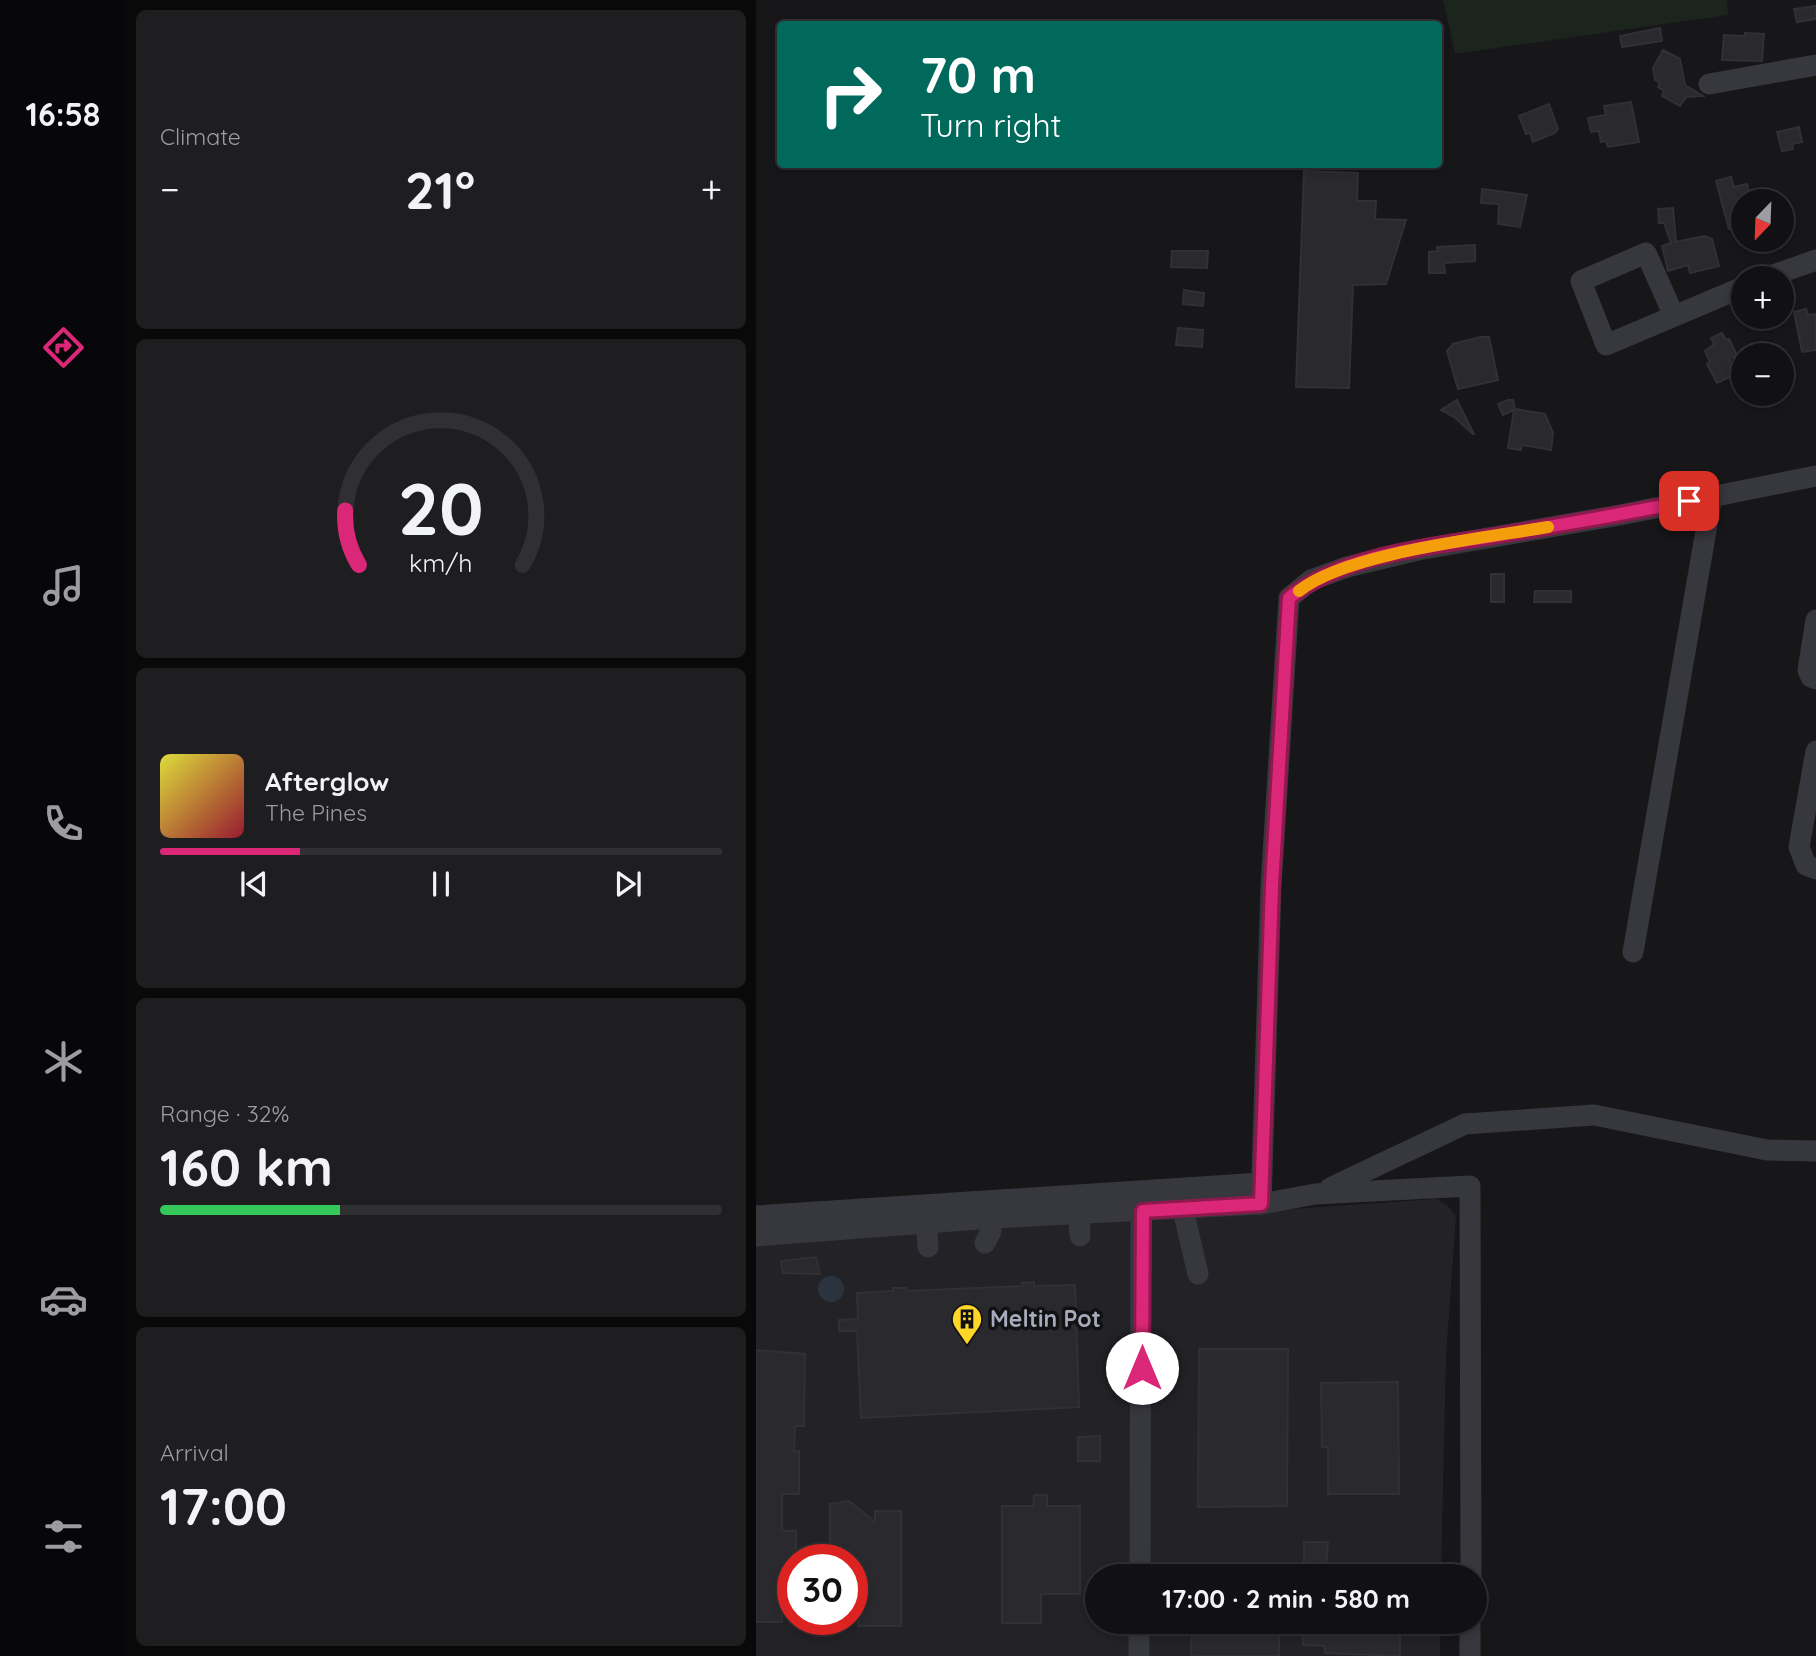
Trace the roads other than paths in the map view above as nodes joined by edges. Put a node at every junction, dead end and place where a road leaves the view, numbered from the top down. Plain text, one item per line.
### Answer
1 (1816, 65) edge
2 (1709, 84) dead end
3 (1816, 260) edge
4 (1794, 268) edge
5 (1731, 293) edge
6 (1674, 316) junction
7 (1816, 476) edge
8 (1712, 496) junction
9 (1816, 620) edge
10 (1816, 679) edge
11 (1816, 751) edge
12 (1816, 869) edge
13 (1633, 952) dead end
14 (1816, 1151) edge
15 (1388, 1162) junction
16 (1395, 1190) junction
17 (1261, 1193) junction
18 (1315, 1194) junction
19 (1180, 1198) junction
20 (1142, 1201) junction
21 (1078, 1204) junction
22 (926, 1214) junction
23 (756, 1216) edge
24 (756, 1236) edge
25 (1080, 1236) dead end
26 (928, 1247) dead end
27 (1198, 1274) dead end
28 (1140, 1564) edge
29 (1471, 1564) edge
30 (1139, 1634) edge
31 (1471, 1634) edge
32 (1139, 1656) edge
33 (1470, 1656) edge

1 - 2 street
3 - 4 street
5 - 6 street
6 - 6 street
7 - 8 street
8 - 13 street
8 - 17 street
9 - 10 street
11 - 12 street
14 - 15 street
15 - 16 street
15 - 18 street
16 - 18 street
16 - 29 street
17 - 18 street
17 - 19 street
19 - 20 street
19 - 27 street
20 - 21 street
20 - 28 street
21 - 22 street
21 - 25 street
22 - 23 street
22 - 24 street
22 - 26 street
30 - 32 street
31 - 33 street

